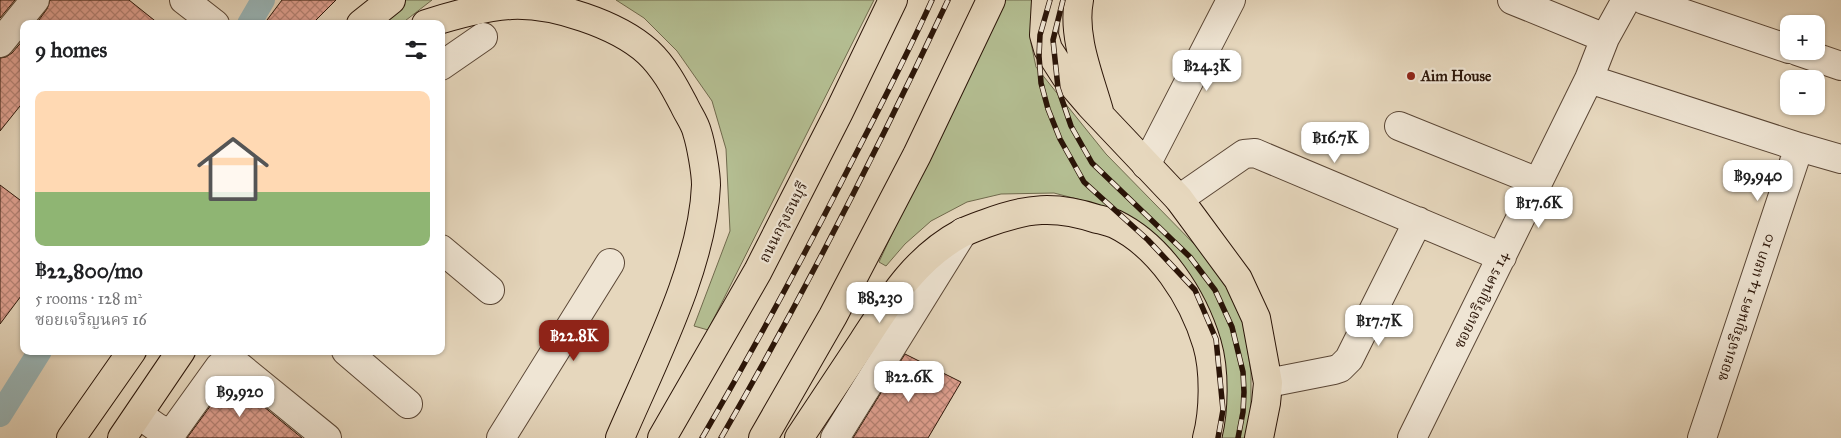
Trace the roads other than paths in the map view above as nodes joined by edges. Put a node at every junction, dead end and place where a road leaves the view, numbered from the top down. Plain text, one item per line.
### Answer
1 (36, 0) edge
2 (184, 0) edge
3 (391, 0) edge
4 (893, 0) edge
5 (991, 0) edge
6 (1046, 0) edge
7 (1079, 0) edge
8 (1231, 0) edge
9 (1512, 0) edge
10 (1626, 0) edge
11 (1644, 0) edge
12 (210, 20) edge
13 (366, 20) edge
14 (438, 20) edge
15 (483, 37) dead end
16 (1605, 38) junction
17 (0, 43) edge
18 (1780, 46) edge
19 (1823, 60) edge
20 (445, 63) edge
21 (1841, 66) edge
22 (1589, 79) junction
23 (1101, 117) junction
24 (1399, 126) dead end
25 (1798, 147) junction
26 (1841, 159) edge
27 (1146, 165) junction
28 (1538, 182) junction
29 (1179, 199) junction
30 (1418, 221) junction
31 (963, 232) junction
32 (445, 252) edge
33 (1502, 257) junction
34 (610, 263) dead end
35 (490, 290) dead end
36 (129, 355) edge
37 (178, 355) edge
38 (351, 355) edge
39 (1268, 383) junction
40 (408, 404) dead end
41 (138, 414) junction
42 (70, 438) edge
43 (122, 438) edge
44 (327, 438) edge
45 (501, 438) edge
46 (620, 438) edge
47 (662, 438) edge
48 (763, 438) edge
49 (799, 438) edge
50 (835, 438) edge
51 (1207, 438) edge
52 (1259, 438) edge
53 (1412, 438) edge
54 (1702, 438) edge

1 - 17 street
2 - 12 street
3 - 13 main road
4 - 47 main road, ถนนกรุงธนบุรี
5 - 48 main road
6 - 23 main road
7 - 23 main road
8 - 27 street
9 - 16 street
10 - 16 street, ซอยเจริญนคร 14
11 - 18 street
14 - 46 main road
15 - 20 street
16 - 22 street, ซอยเจริญนคร 14
19 - 21 street
22 - 25 street
22 - 28 street, ซอยเจริญนคร 14
23 - 27 main road
24 - 28 street
25 - 26 street
25 - 54 street, ซอยเจริญนคร 14 แยก 10
27 - 29 main road
28 - 33 street, ซอยเจริญนคร 14
29 - 30 street
29 - 39 main road
30 - 33 street
30 - 39 street
31 - 49 main road
31 - 50 street
31 - 51 main road
32 - 35 street
33 - 53 street, ซอยเจริญนคร 14
34 - 45 street
36 - 42 main road
37 - 41 main road
38 - 40 street
39 - 52 main road
41 - 43 main road
41 - 44 street

